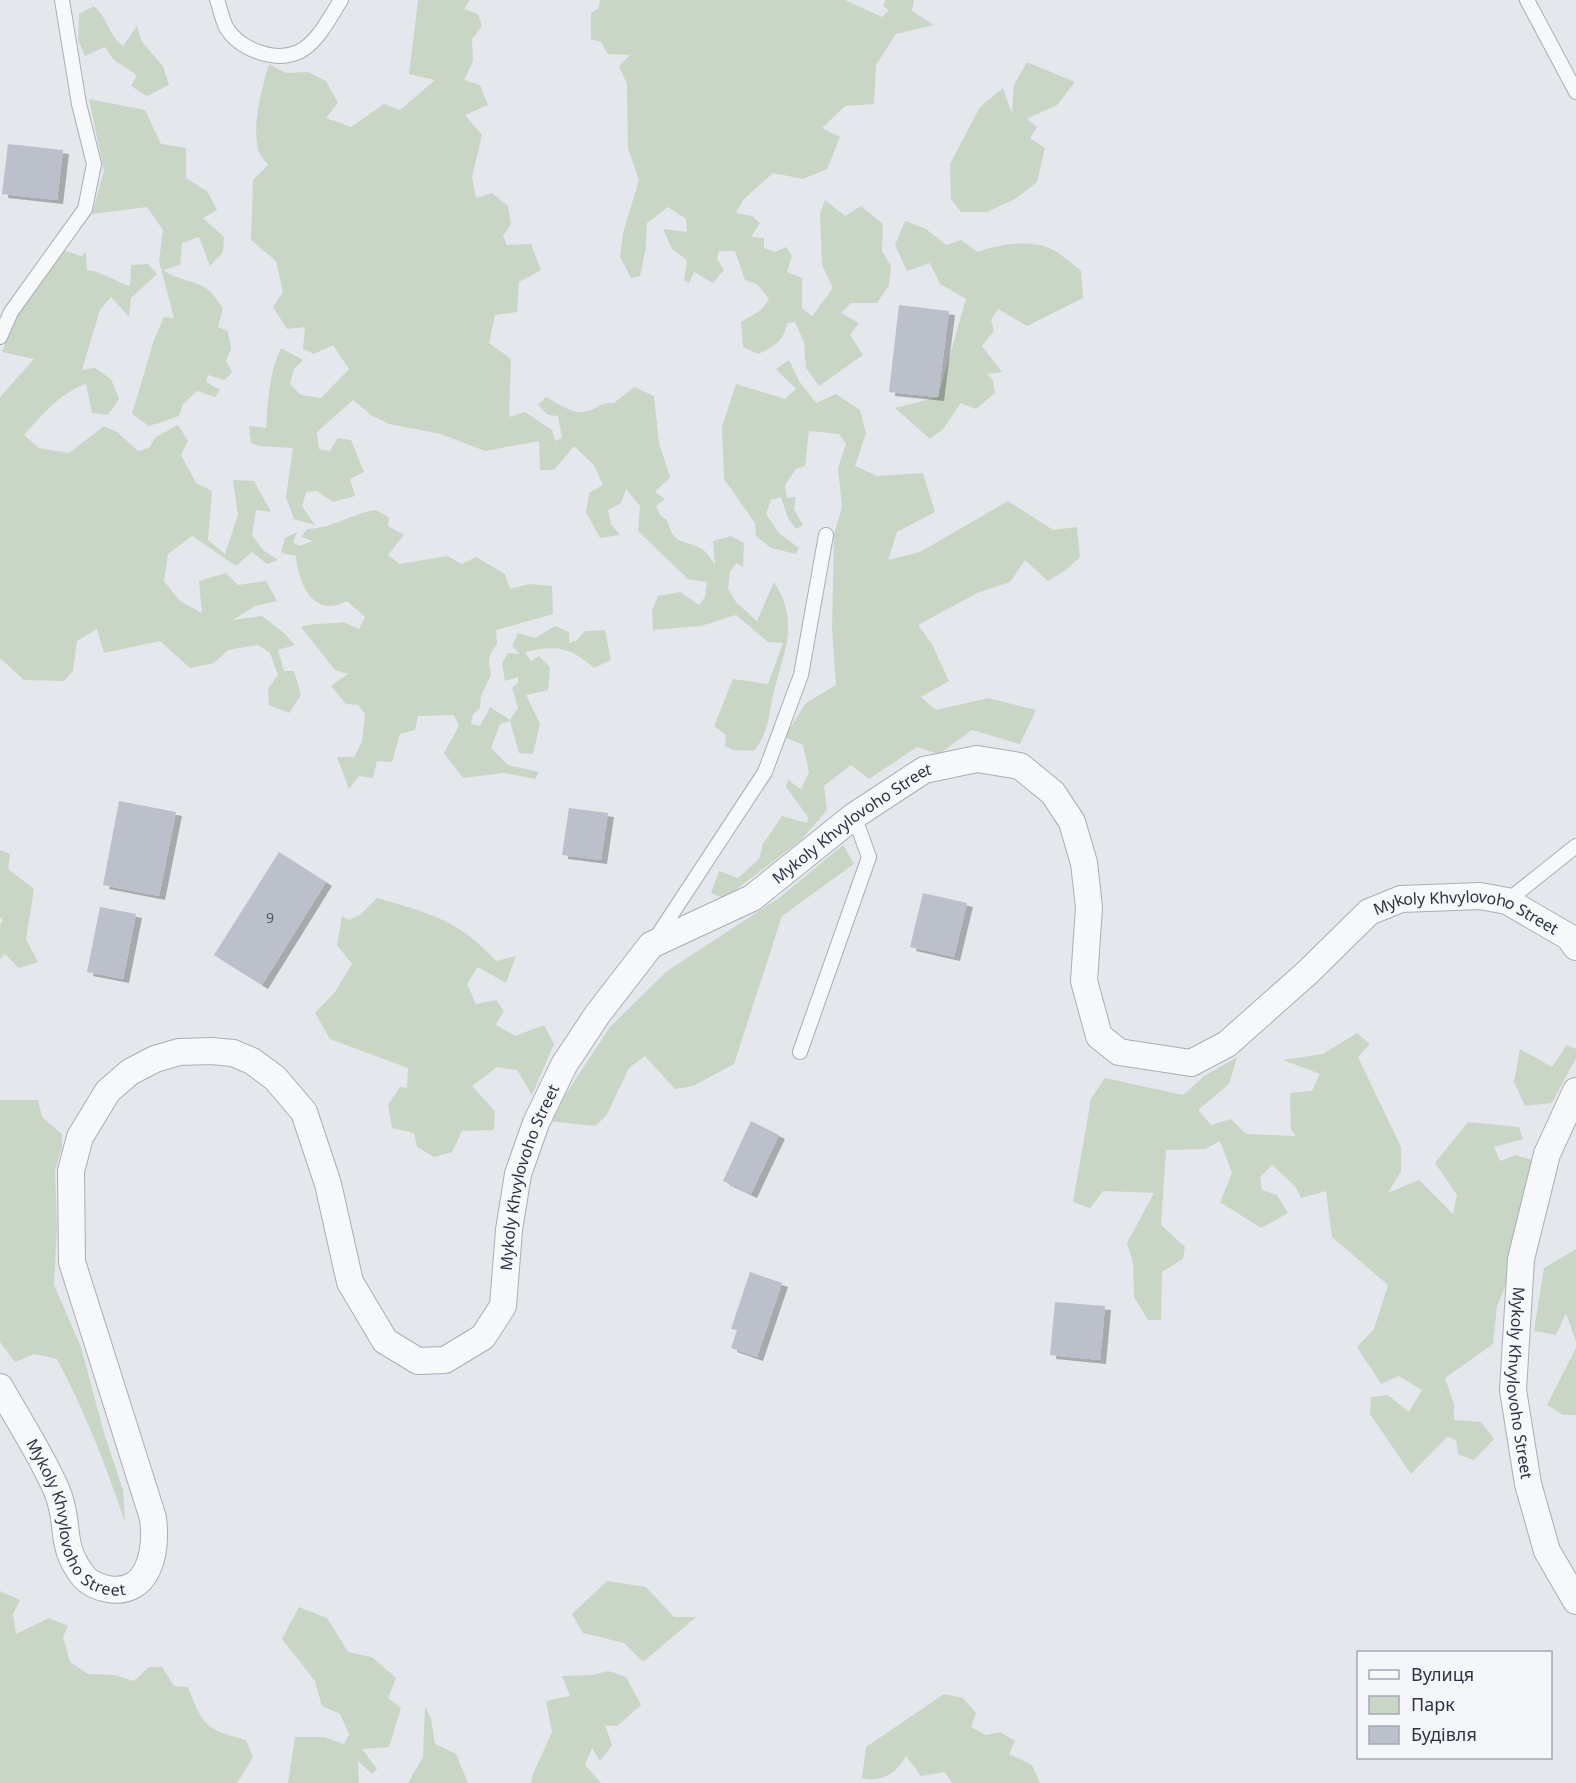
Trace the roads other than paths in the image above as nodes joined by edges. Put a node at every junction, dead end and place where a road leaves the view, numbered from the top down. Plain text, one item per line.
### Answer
1 (62, 0) edge
2 (217, 0) edge
3 (341, 0) edge
4 (1527, 0) edge
5 (1576, 92) edge
6 (0, 337) edge
7 (826, 535) dead end
8 (854, 816) junction
9 (1576, 846) edge
10 (1507, 901) junction
11 (651, 945) junction
12 (1576, 947) edge
13 (800, 1052) dead end
14 (1576, 1091) edge
15 (0, 1387) edge
16 (1576, 1601) edge

1 - 6 lane
2 - 3 lane
4 - 5 lane
7 - 11 lane
8 - 10 street, Mykoly Khvylovoho Street
8 - 11 street, Mykoly Khvylovoho Street
8 - 13 lane
9 - 10 lane
10 - 12 street, Mykoly Khvylovoho Street
11 - 15 street, Mykoly Khvylovoho Street
14 - 16 street, Mykoly Khvylovoho Street

